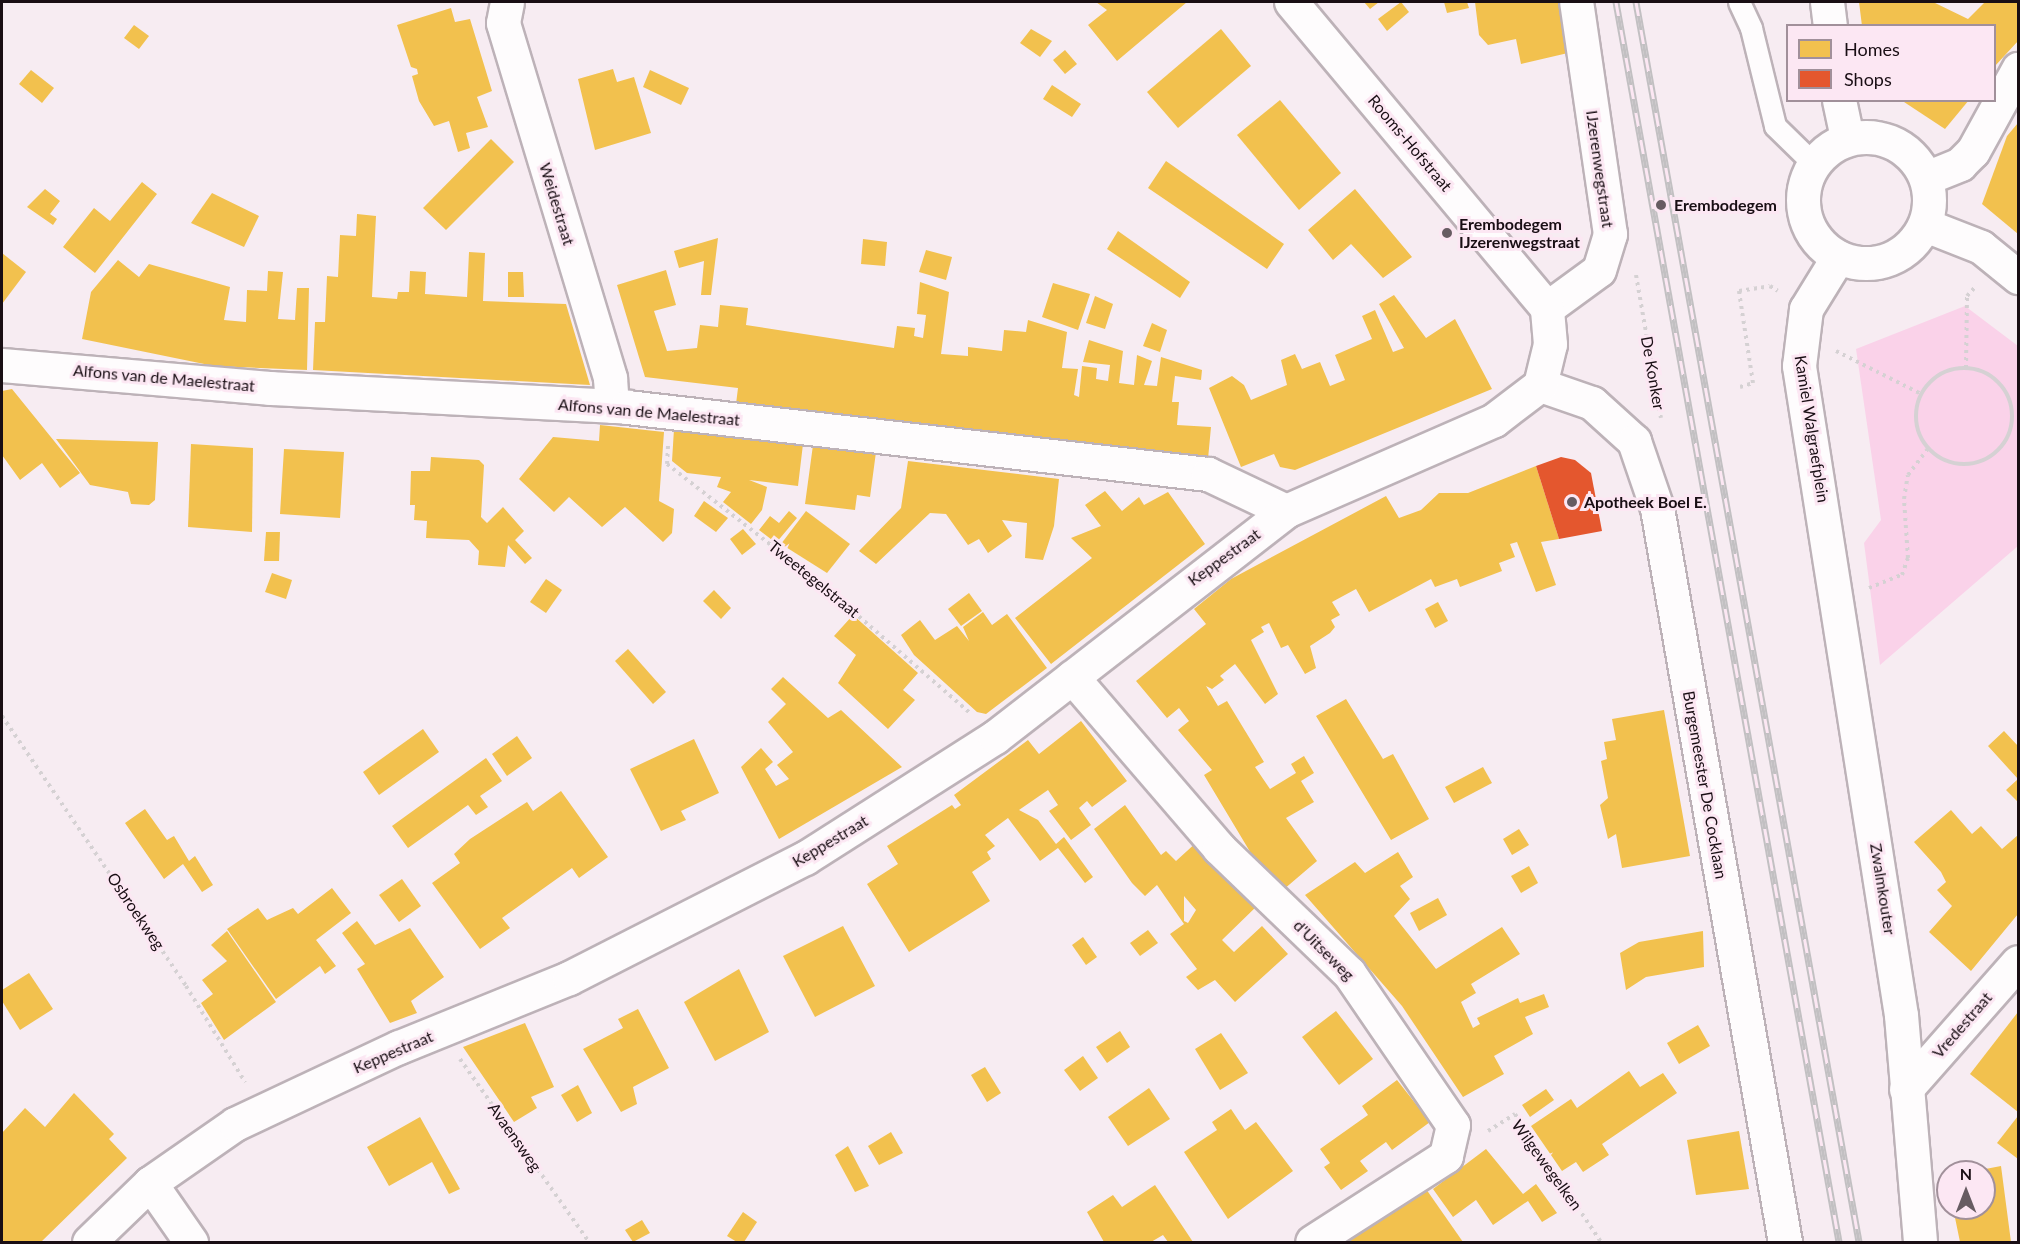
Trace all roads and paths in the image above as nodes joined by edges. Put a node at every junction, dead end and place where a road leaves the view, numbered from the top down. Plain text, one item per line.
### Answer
1 (507, 2) edge
2 (1292, 2) edge
3 (1576, 2) edge
4 (1738, 2) edge
5 (1827, 2) edge
6 (1830, 24) edge
7 (2019, 69) edge
8 (1839, 102) edge
9 (1847, 140) junction
10 (1814, 164) junction
11 (1926, 177) junction
12 (1925, 225) junction
13 (1838, 257) junction
14 (2008, 268) edge
15 (1636, 274) dead end
16 (1547, 308) junction
17 (1803, 321) junction
18 (2, 364) edge
19 (1966, 368) junction
20 (1540, 385) junction
21 (1740, 387) dead end
22 (1921, 394) junction
23 (612, 406) junction
24 (670, 412) junction
25 (1928, 448) junction
26 (1642, 466) junction
27 (1286, 511) junction
28 (1830, 538) joint
29 (1838, 595) junction
30 (1071, 677) junction
31 (2, 716) edge
32 (995, 737) junction
33 (2019, 962) edge
34 (442, 1032) junction
35 (1906, 1089) junction
36 (262, 1111) junction
37 (1450, 1146) junction
38 (150, 1183) junction
39 (89, 1242) edge
40 (191, 1242) edge
41 (589, 1242) edge
42 (1312, 1242) edge
43 (1601, 1242) edge
44 (1785, 1242) edge
45 (1920, 1242) edge

1 - 23 street, Weidestraat
2 - 16 street, Rooms-Hofstraat
3 - 16 street, IJzerenwegstraat
4 - 10 lane
5 - 6 street
7 - 11 street
8 - 9 street
9 - 10 street
9 - 11 street
10 - 13 street
11 - 12 street
12 - 13 street
12 - 14 street
13 - 17 street, Kamiel Walgraefplein
14 - 19 path
15 - 26 path, De Konker
16 - 20 street
17 - 21 path
17 - 22 path
17 - 28 street, Kamiel Walgraefplein
18 - 23 street, Alfons van de Maelestraat
19 - 22 path
19 - 25 path
20 - 26 street, Burgemeester De Cocklaan
20 - 27 street, Keppestraat
22 - 25 path
23 - 24 street, Alfons van de Maelestraat
24 - 27 street, Alfons van de Maelestraat
24 - 32 path, Tweetegelstraat
25 - 29 path
26 - 44 street, Burgemeester De Cocklaan
27 - 30 street, Keppestraat
28 - 29 street, Zwalmkouter
29 - 35 street, Zwalmkouter
30 - 32 street, Keppestraat
30 - 37 street, d'Uitseweg
31 - 36 path, Osbroekweg
32 - 34 street, Keppestraat
33 - 35 street, Vredestraat
34 - 36 street, Keppestraat
34 - 41 path, Avaensweg
35 - 45 street, Zwalmkouter
36 - 38 street, Keppestraat
37 - 42 street
37 - 43 path, Wilgewegelken
38 - 39 street, Keppestraat
38 - 40 street

